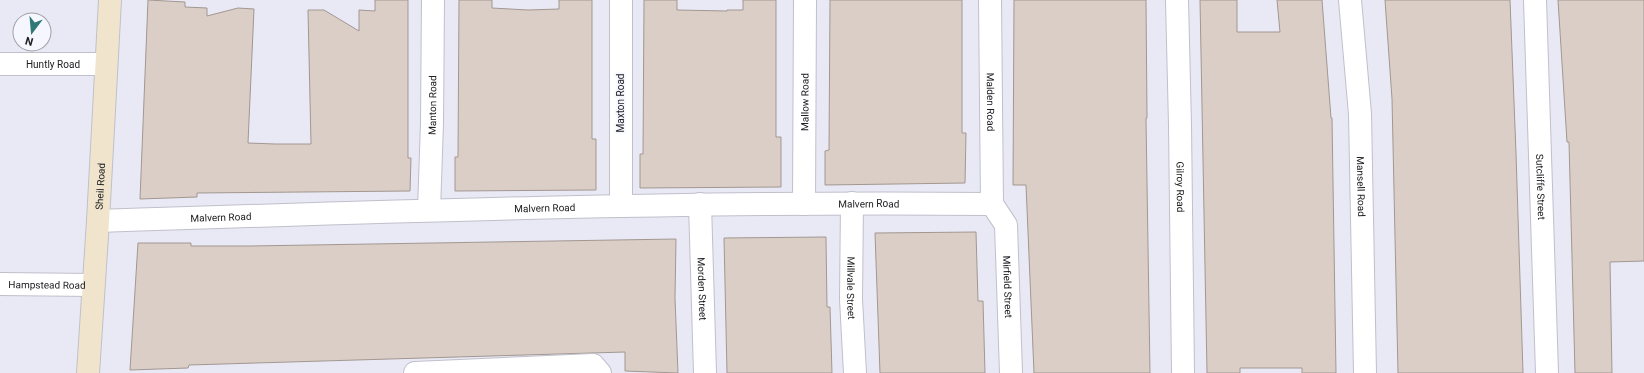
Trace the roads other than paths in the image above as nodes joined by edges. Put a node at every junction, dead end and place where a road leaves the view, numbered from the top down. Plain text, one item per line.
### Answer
1 (110, 0) edge
2 (433, 0) edge
3 (621, 0) edge
4 (806, 0) edge
5 (990, 0) edge
6 (1177, 0) edge
7 (1350, 0) edge
8 (1535, 0) edge
9 (0, 64) edge
10 (105, 64) junction
11 (852, 203) junction
12 (700, 204) junction
13 (804, 204) junction
14 (992, 204) junction
15 (621, 206) junction
16 (429, 210) junction
17 (98, 221) junction
18 (0, 284) edge
19 (93, 285) junction
20 (596, 369) edge
21 (88, 373) edge
22 (415, 373) edge
23 (705, 373) edge
24 (855, 373) edge
25 (1011, 373) edge
26 (1183, 373) edge
27 (1365, 373) edge
28 (1547, 373) edge

1 - 10 main road, Sheil Road
2 - 16 street, Manton Road
3 - 15 street, Maxton Road
4 - 13 street, Mallow Road
5 - 14 street, Malden Road
6 - 26 street, Gilroy Road
7 - 27 street, Mansell Road
8 - 28 street, Sutcliffe Street
9 - 10 street, Huntly Road
10 - 17 main road, Sheil Road
11 - 13 street, Malvern Road
11 - 14 street, Malvern Road
11 - 24 street, Millvale Street
12 - 13 street, Malvern Road
12 - 15 street, Malvern Road
12 - 23 street, Morden Street
14 - 25 street, Mirfield Street
15 - 16 street, Malvern Road
16 - 17 street, Malvern Road
17 - 19 main road, Sheil Road
18 - 19 street, Hampstead Road
19 - 21 main road, Sheil Road
20 - 22 street

